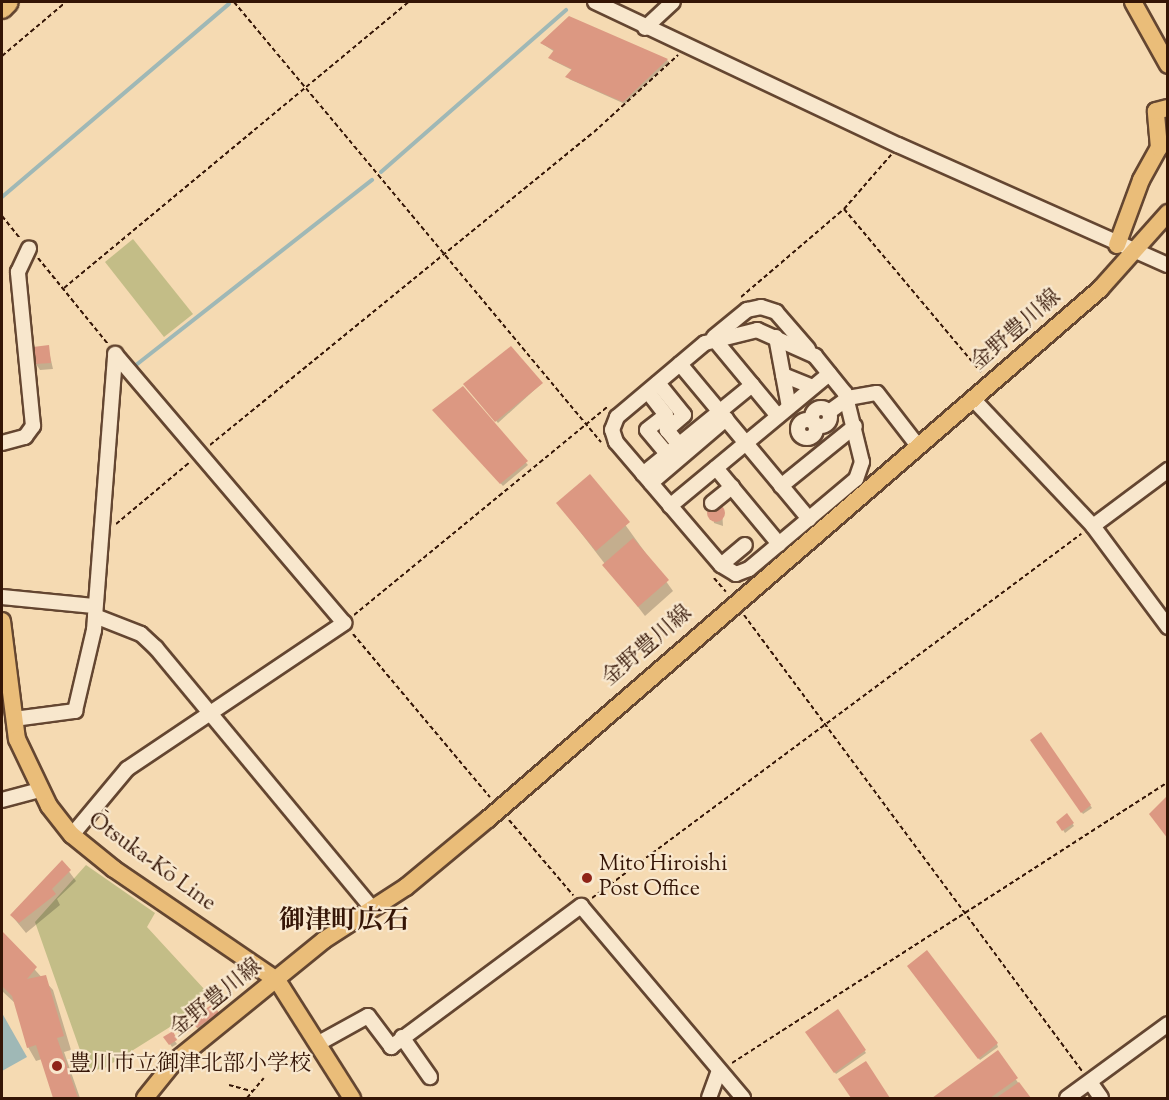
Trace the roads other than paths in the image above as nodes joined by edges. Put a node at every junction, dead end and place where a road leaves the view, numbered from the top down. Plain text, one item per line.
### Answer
1 (8, 2) edge
2 (585, 2) edge
3 (673, 2) edge
4 (1133, 2) edge
5 (601, 5) edge
6 (2, 8) edge
7 (645, 28) junction
8 (1167, 65) edge
9 (1167, 108) edge
10 (1167, 213) edge
11 (1117, 245) junction
12 (29, 248) road end
13 (1134, 252) junction
14 (1167, 265) edge
15 (776, 337) junction
16 (710, 341) junction
17 (815, 356) junction
18 (680, 364) junction
19 (829, 374) junction
20 (783, 375) junction
21 (752, 385) junction
22 (653, 387) junction
23 (813, 387) junction
24 (848, 398) junction
25 (973, 399) junction
26 (784, 412) junction
27 (723, 415) junction
28 (814, 423) dead end
29 (855, 426) junction
30 (746, 443) junction
31 (2, 444) edge
32 (679, 445) junction
33 (918, 446) junction
34 (668, 454) junction
35 (716, 468) junction
36 (1167, 470) edge
37 (647, 479) junction
38 (781, 486) junction
39 (732, 487) junction
40 (711, 503) dead end
41 (670, 506) junction
42 (809, 519) junction
43 (1093, 526) junction
44 (779, 544) junction
45 (745, 545) dead end
46 (721, 565) junction
47 (2, 597) edge
48 (95, 611) junction
49 (2, 621) edge
50 (1167, 627) edge
51 (210, 713) junction
52 (14, 719) junction
53 (39, 790) junction
54 (2, 800) edge
55 (72, 835) junction
56 (373, 909) junction
57 (277, 980) junction
58 (1167, 1024) edge
59 (402, 1037) junction
60 (320, 1043) junction
61 (719, 1071) junction
62 (430, 1077) dead end
63 (1090, 1082) junction
64 (145, 1098) edge
65 (352, 1098) edge
66 (709, 1098) edge
67 (743, 1098) edge
68 (1067, 1098) edge
69 (1101, 1098) edge

1 - 6 highway
2 - 5 street
3 - 7 street
4 - 8 main road
5 - 7 street
7 - 11 street
9 - 11 main road
10 - 13 main road, 金野豊川線
11 - 13 street
12 - 31 street
13 - 14 street
13 - 25 main road, 金野豊川線
15 - 16 street
15 - 17 street
15 - 20 street
16 - 17 street
16 - 18 street
16 - 21 street
17 - 19 street
18 - 22 street
18 - 27 street
19 - 23 street
19 - 24 street
20 - 23 street
20 - 26 street
21 - 26 street
21 - 27 street
22 - 32 street
22 - 34 street
22 - 37 street
23 - 26 street
24 - 28 street
24 - 29 street
24 - 33 street
25 - 33 main road, 金野豊川線
25 - 43 street
26 - 30 street
27 - 30 street
27 - 32 street
27 - 37 street
29 - 38 street
29 - 42 street
30 - 35 street
30 - 38 street
32 - 34 street
33 - 56 main road, 金野豊川線
34 - 37 street
35 - 39 street
35 - 41 street
36 - 43 street
37 - 41 street
38 - 42 street
39 - 40 street
39 - 44 street
41 - 46 street
42 - 44 street
43 - 50 street
44 - 46 street
45 - 46 street
47 - 48 street
48 - 51 street
48 - 51 street
48 - 52 street
49 - 52 main road, Ōtsuka-Kō Line
51 - 55 street
51 - 56 street
52 - 53 main road, Ōtsuka-Kō Line
53 - 54 street
53 - 55 main road, Ōtsuka-Kō Line
55 - 57 main road, Ōtsuka-Kō Line
56 - 57 main road, 金野豊川線
57 - 60 main road, Ōtsuka-Kō Line
57 - 64 main road, 金野豊川線
58 - 63 street
59 - 60 street
59 - 61 street
59 - 62 street
60 - 65 main road, Ōtsuka-Kō Line
61 - 66 street
61 - 67 street
63 - 68 street
63 - 69 street

